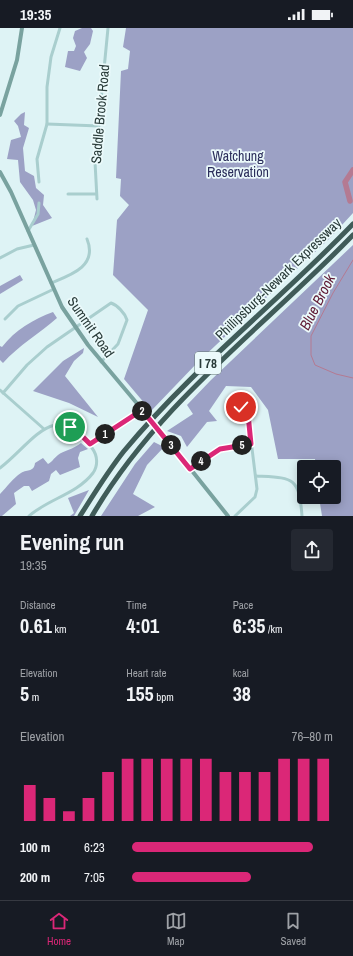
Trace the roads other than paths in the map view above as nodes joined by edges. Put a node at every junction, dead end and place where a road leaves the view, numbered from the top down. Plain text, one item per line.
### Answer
1 (22, 28) edge
2 (60, 28) edge
3 (108, 28) edge
4 (0, 115) edge
5 (47, 124) junction
6 (99, 126) junction
7 (0, 172) edge
8 (39, 182) dead end
9 (68, 194) dead end
10 (96, 194) junction
11 (97, 199) dead end
12 (39, 203) dead end
13 (353, 224) edge
14 (28, 231) junction
15 (353, 235) edge
16 (87, 239) dead end
17 (34, 245) junction
18 (0, 258) edge
19 (51, 283) junction
20 (54, 289) junction
21 (5, 319) dead end
22 (76, 328) junction
23 (101, 362) junction
24 (0, 390) edge
25 (3, 393) junction
26 (241, 407) dead end
27 (143, 412) junction
28 (44, 428) junction
29 (90, 444) junction
30 (251, 444) junction
31 (0, 468) edge
32 (190, 469) junction
33 (256, 476) junction
34 (29, 516) edge
35 (80, 516) edge
36 (92, 516) edge
37 (228, 516) edge
38 (235, 516) edge
39 (302, 516) edge

1 - 4 main road
2 - 5 street
3 - 6 street, Saddle Brook Road
5 - 6 street
5 - 8 street
6 - 10 street, Saddle Brook Road
7 - 14 main road, Summit Road
9 - 10 street
10 - 11 street, Saddle Brook Road
12 - 14 street
13 - 35 highway, Phillipsburg-Newark Expressway / I 78
14 - 17 main road, Summit Road
15 - 36 highway, Phillipsburg-Newark Expressway / I 78
16 - 19 street
17 - 18 street
17 - 19 main road, Summit Road
19 - 20 main road, Summit Road
20 - 21 street
20 - 22 main road, Summit Road
22 - 23 main road, Summit Road
22 - 23 street
22 - 25 street
23 - 27 main road, Summit Road
24 - 25 street
25 - 28 street
26 - 30 street
27 - 29 street
27 - 32 main road, Summit Road, bridge
28 - 29 street
28 - 31 street
29 - 34 street
30 - 32 street
30 - 33 street
32 - 37 main road, Summit Road
33 - 38 street
33 - 39 street

